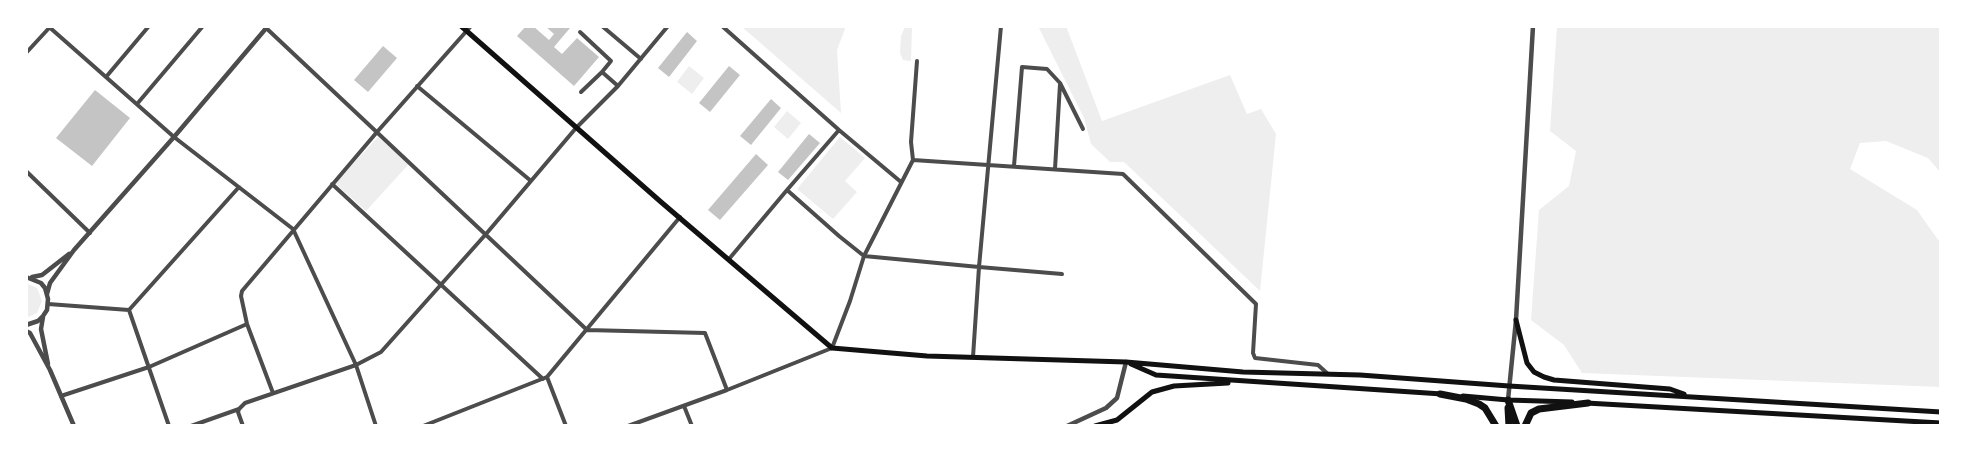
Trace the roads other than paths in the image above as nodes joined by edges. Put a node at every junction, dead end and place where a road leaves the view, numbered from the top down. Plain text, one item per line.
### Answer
1 (149, 26) edge
2 (203, 26) edge
3 (461, 26) edge
4 (472, 26) edge
5 (602, 26) edge
6 (668, 26) edge
7 (722, 26) edge
8 (1001, 26) edge
9 (1533, 26) edge
10 (49, 27) edge
11 (266, 27) edge
12 (467, 31) junction
13 (580, 32) dead end
14 (26, 53) edge
15 (641, 59) junction
16 (917, 61) dead end
17 (602, 72) junction
18 (106, 77) junction
19 (1060, 83) junction
20 (417, 86) junction
21 (618, 86) junction
22 (582, 92) dead end
23 (137, 104) junction
24 (576, 128) junction
25 (1083, 129) dead end
26 (838, 130) junction
27 (377, 132) junction
28 (174, 137) junction
29 (913, 160) junction
30 (988, 165) junction
31 (1014, 166) junction
32 (1055, 169) junction
33 (26, 171) edge
34 (530, 181) junction
35 (901, 182) junction
36 (332, 184) junction
37 (240, 187) junction
38 (788, 190) junction
39 (680, 217) junction
40 (293, 229) junction
41 (90, 233) junction
42 (486, 234) junction
43 (74, 250) junction
44 (864, 256) junction
45 (730, 259) junction
46 (979, 267) junction
47 (1062, 274) dead end
48 (28, 277) edge
49 (440, 284) junction
50 (47, 294) junction
51 (48, 304) junction
52 (130, 310) junction
53 (43, 316) junction
54 (1516, 320) junction
55 (247, 324) junction
56 (26, 325) edge
57 (587, 330) junction
58 (26, 331) edge
59 (832, 348) junction
60 (973, 357) junction
61 (1126, 362) junction
62 (356, 365) junction
63 (149, 367) junction
64 (50, 370) junction
65 (1328, 374) junction
66 (545, 378) junction
67 (1254, 382) junction
68 (1510, 386) junction
69 (727, 390) junction
70 (273, 393) junction
71 (1440, 394) junction
72 (1689, 395) junction
73 (61, 396) junction
74 (1508, 400) junction
75 (1588, 403) junction
76 (684, 406) junction
77 (239, 409) junction
78 (1941, 412) edge
79 (1941, 423) edge
80 (74, 426) edge
81 (169, 426) edge
82 (191, 426) edge
83 (243, 426) edge
84 (376, 426) edge
85 (423, 426) edge
86 (566, 426) edge
87 (628, 426) edge
88 (692, 426) edge
89 (1067, 426) edge
90 (1096, 426) edge
91 (1496, 426) edge
92 (1509, 426) edge
93 (1517, 426) edge
94 (1525, 426) edge

1 - 18 street
2 - 23 street
3 - 12 main road
4 - 12 street
5 - 15 street
6 - 15 street
7 - 26 street
8 - 30 street
9 - 54 street
10 - 14 street
10 - 18 street
11 - 27 street
11 - 28 street
12 - 20 street
12 - 24 main road
13 - 17 street
15 - 21 street
16 - 29 street
17 - 21 street
17 - 22 street
18 - 23 street
19 - 25 street
19 - 31 street
19 - 32 street
20 - 27 street
20 - 34 street
21 - 24 street
23 - 28 street
24 - 34 street
24 - 39 main road
26 - 35 street
26 - 38 street
27 - 36 street
27 - 42 street
28 - 37 street
28 - 41 street
29 - 30 street
29 - 35 street
30 - 31 street
30 - 46 street
31 - 32 street
32 - 65 street
33 - 41 street
34 - 42 street
35 - 44 street
36 - 40 street
36 - 49 street
37 - 40 street
37 - 52 street
38 - 44 street
38 - 45 street
39 - 45 main road
39 - 57 street
40 - 55 street
40 - 62 street
41 - 43 street
42 - 49 street
42 - 57 street
43 - 48 street
43 - 50 street
44 - 46 street
44 - 59 street
45 - 59 main road
46 - 47 street
46 - 60 street
48 - 50 street
49 - 62 street
49 - 66 street
50 - 51 street
51 - 52 street
51 - 53 street
52 - 63 street
53 - 56 street
53 - 64 street
54 - 68 street
54 - 72 main road
55 - 63 street
55 - 70 street
57 - 66 street
57 - 69 street
58 - 64 street
59 - 60 main road
59 - 69 street
60 - 61 main road
61 - 65 main road
61 - 67 main road
61 - 89 street
62 - 70 street
62 - 84 street
63 - 73 street
63 - 81 street
64 - 73 street
65 - 68 main road
66 - 85 street
66 - 86 street
67 - 71 main road
67 - 90 main road
68 - 72 main road
68 - 74 street
69 - 76 street
70 - 77 street
71 - 74 main road
71 - 91 highway
72 - 78 main road
73 - 80 street
74 - 75 main road
74 - 92 highway
74 - 93 highway
75 - 79 main road
75 - 94 highway
76 - 87 street
76 - 88 street
77 - 82 street
77 - 83 street

